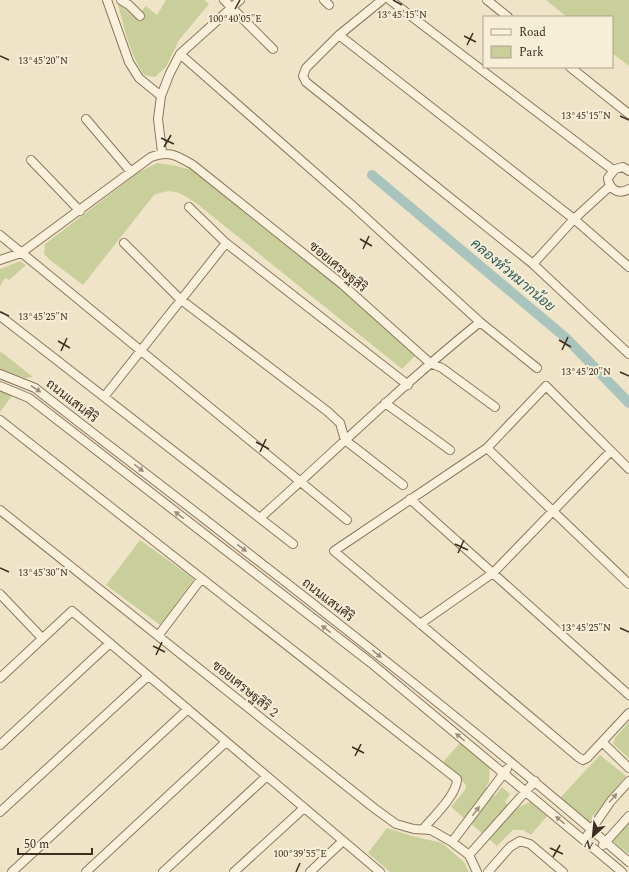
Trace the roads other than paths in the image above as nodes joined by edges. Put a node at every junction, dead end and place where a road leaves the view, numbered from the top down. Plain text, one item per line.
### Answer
1 (107, 0) edge
2 (121, 0) edge
3 (224, 0) edge
4 (240, 0) edge
5 (382, 0) edge
6 (390, 0) edge
7 (487, 0) edge
8 (232, 7) junction
9 (140, 16) dead end
10 (507, 16) edge
11 (339, 36) junction
12 (273, 49) dead end
13 (180, 54) junction
14 (571, 68) edge
15 (160, 96) junction
16 (629, 114) edge
17 (86, 119) dead end
18 (162, 152) junction
19 (31, 160) dead end
20 (613, 170) junction
21 (629, 171) edge
22 (131, 172) junction
23 (610, 186) junction
24 (629, 189) edge
25 (189, 207) dead end
26 (80, 211) junction
27 (574, 219) junction
28 (0, 235) edge
29 (124, 243) dead end
30 (226, 243) junction
31 (21, 253) junction
32 (0, 260) edge
33 (533, 264) junction
34 (629, 267) edge
35 (180, 299) junction
36 (0, 316) edge
37 (480, 322) junction
38 (142, 350) junction
39 (629, 354) edge
40 (430, 363) junction
41 (537, 368) dead end
42 (0, 374) edge
43 (408, 385) junction
44 (0, 386) edge
45 (104, 397) junction
46 (385, 403) junction
47 (495, 407) dead end
48 (63, 410) junction
49 (55, 419) junction
50 (0, 420) edge
51 (345, 440) junction
52 (487, 448) junction
53 (450, 450) dead end
54 (611, 450) junction
55 (629, 469) edge
56 (302, 481) junction
57 (403, 485) dead end
58 (410, 499) junction
59 (0, 510) edge
60 (552, 511) junction
61 (260, 518) junction
62 (347, 520) dead end
63 (207, 521) junction
64 (199, 530) junction
65 (293, 544) dead end
66 (493, 573) junction
67 (201, 579) junction
68 (629, 584) edge
69 (0, 594) edge
70 (420, 624) junction
71 (158, 636) junction
72 (356, 637) junction
73 (42, 638) junction
74 (110, 643) junction
75 (348, 646) junction
76 (2, 673) edge
77 (148, 676) junction
78 (428, 694) junction
79 (629, 695) edge
80 (420, 704) junction
81 (188, 709) junction
82 (629, 713) edge
83 (226, 742) junction
84 (602, 742) junction
85 (0, 745) edge
86 (513, 763) junction
87 (629, 768) edge
88 (504, 773) junction
89 (267, 776) junction
90 (535, 781) junction
91 (629, 781) edge
92 (526, 791) junction
93 (304, 808) junction
94 (0, 812) edge
95 (629, 816) edge
96 (424, 829) junction
97 (591, 829) junction
98 (584, 840) junction
99 (343, 841) junction
100 (452, 842) junction
101 (606, 842) junction
102 (597, 851) junction
103 (469, 855) junction
104 (629, 862) edge
105 (12, 872) edge
106 (86, 872) edge
107 (163, 872) edge
108 (234, 872) edge
109 (310, 872) edge
110 (380, 872) edge
111 (477, 872) edge
112 (488, 872) edge
113 (563, 872) edge
114 (622, 872) edge

1 - 15 street
2 - 9 street
3 - 8 street
4 - 8 street
5 - 11 street
6 - 20 street
7 - 10 street
8 - 12 street
8 - 13 street
11 - 27 street
11 - 33 street
13 - 15 street
13 - 37 street
14 - 16 street
15 - 18 street
17 - 22 street
18 - 22 street
18 - 40 street, ซอยเศรษฐสิริ
19 - 26 street
20 - 21 street
20 - 23 street
22 - 26 street
23 - 24 street
23 - 27 street
25 - 30 street
26 - 31 street
27 - 33 street
27 - 34 street
28 - 31 street
29 - 35 street
30 - 35 street
30 - 43 street
31 - 32 street
31 - 38 street
33 - 39 street
35 - 38 street
35 - 51 street
36 - 45 street
37 - 40 street
37 - 41 street
38 - 45 street
38 - 56 street
40 - 43 street
40 - 47 street, ซอยเศรษฐสิริ
42 -> 48 street, ถนนแสนศิริ
43 - 46 street
44 - 49 street, ถนนแสนศิริ
45 - 61 street
46 - 51 street
46 - 53 street
48 - 49 street
48 -> 63 street, ถนนแสนศิริ
64 -> 49 street, ถนนแสนศิริ
50 - 67 street
51 - 56 street
51 - 57 street
52 - 54 street
52 - 58 street
52 - 60 street
54 - 55 street
54 - 60 street
56 - 61 street
56 - 62 street
58 - 66 street
58 - 70 street
59 - 71 street, ซอยเศรษฐสิริ 2
60 - 66 street
60 - 68 street
61 - 65 street
63 - 64 street
63 -> 72 street, ถนนแสนศิริ
75 -> 64 street, ถนนแสนศิริ
66 - 70 street
66 - 79 street
67 - 71 street
67 - 96 street
69 - 73 street
70 - 84 street
71 - 96 street, ซอยเศรษฐสิริ 2
72 - 75 street
72 -> 78 street, ถนนแสนศิริ
73 - 74 street
73 - 76 street
74 - 77 street
74 - 85 street
75 - 80 street, ถนนแสนศิริ
77 - 81 street
77 - 94 street
78 - 80 street
78 - 86 street, ถนนแสนศิริ
88 -> 80 street, ถนนแสนศิริ
81 - 83 street
81 - 105 street
82 - 84 street
83 - 89 street
83 - 106 street
84 - 87 street
86 - 88 street
86 - 90 street, ถนนแสนศิริ
88 - 92 street, ถนนแสนศิริ
100 -> 88 street
89 - 93 street
89 - 107 street
90 - 92 street
90 - 97 street, ถนนแสนศิริ
97 -> 91 street
98 -> 92 street, ถนนแสนศิริ
92 - 103 street
93 - 99 street
93 - 108 street
95 - 101 street
96 - 100 street, ซอยเศรษฐสิริ 2
97 - 98 street
97 - 101 street, ถนนแสนศิริ
98 - 102 street, ถนนแสนศิริ
99 - 109 street
99 - 110 street
100 - 103 street, ซอยเศรษฐสิริ 2
101 - 102 street
101 - 104 street, ถนนแสนศิริ
102 - 114 street, ถนนแสนศิริ
103 - 111 street, ซอยเศรษฐสิริ 2
112 - 113 street

